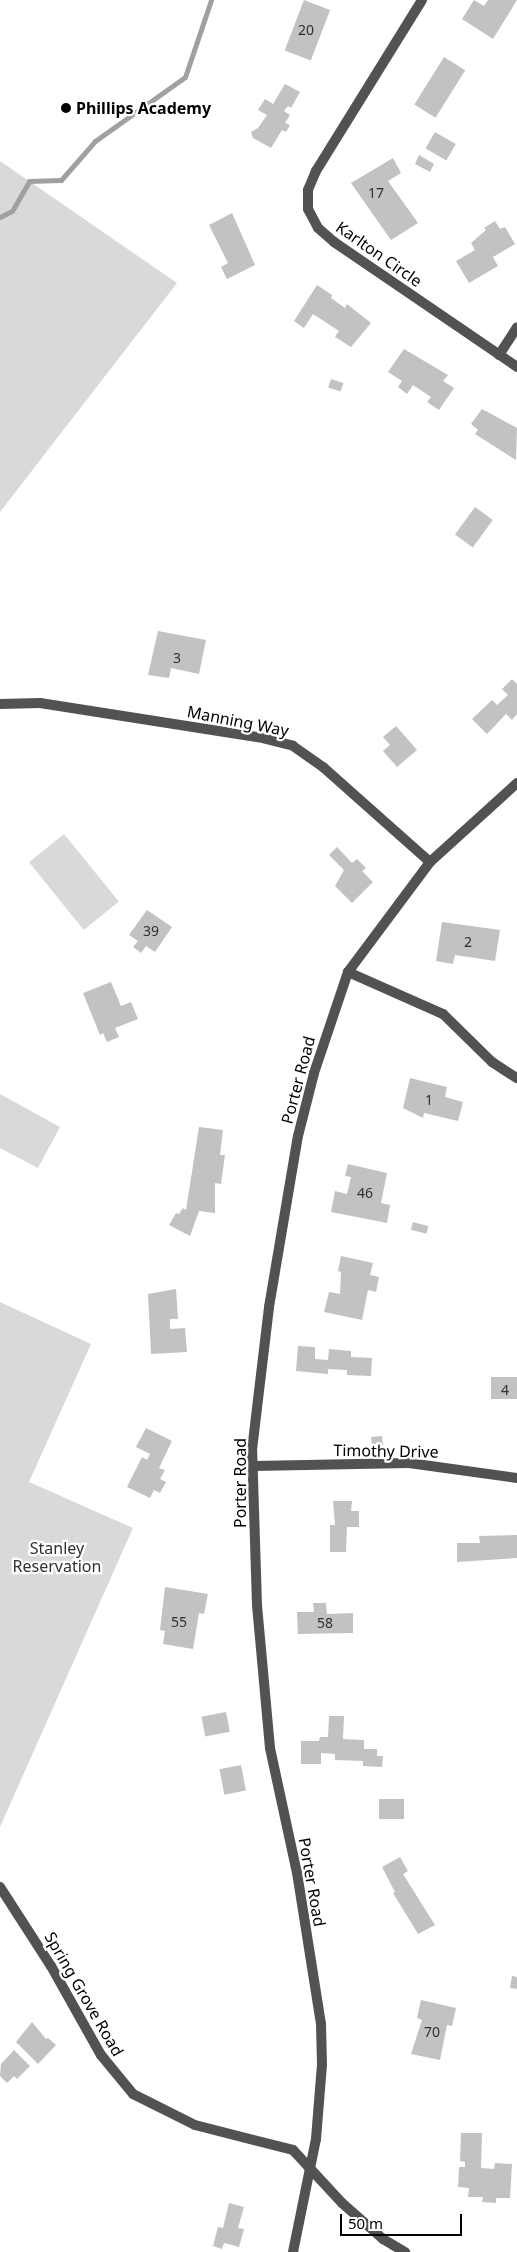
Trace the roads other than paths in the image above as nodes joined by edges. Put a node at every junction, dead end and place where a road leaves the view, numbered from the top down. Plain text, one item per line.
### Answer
1 (422, 0) edge
2 (517, 327) edge
3 (499, 355) junction
4 (517, 367) edge
5 (0, 704) edge
6 (517, 784) edge
7 (430, 862) junction
8 (348, 972) junction
9 (517, 1078) edge
10 (254, 1466) junction
11 (517, 1478) edge
12 (0, 1887) edge
13 (309, 2170) junction
14 (293, 2252) edge
15 (405, 2252) edge

1 - 3 street, Karlton Circle
2 - 3 street
3 - 4 street, Karlton Circle
5 - 7 street, Manning Way
6 - 7 street, Porter Road
7 - 8 street, Porter Road
8 - 9 street
8 - 10 street, Porter Road
10 - 11 street, Timothy Drive
10 - 13 street, Porter Road
12 - 13 street, Spring Grove Road
13 - 14 street, Porter Road
13 - 15 street, Spring Grove Road

